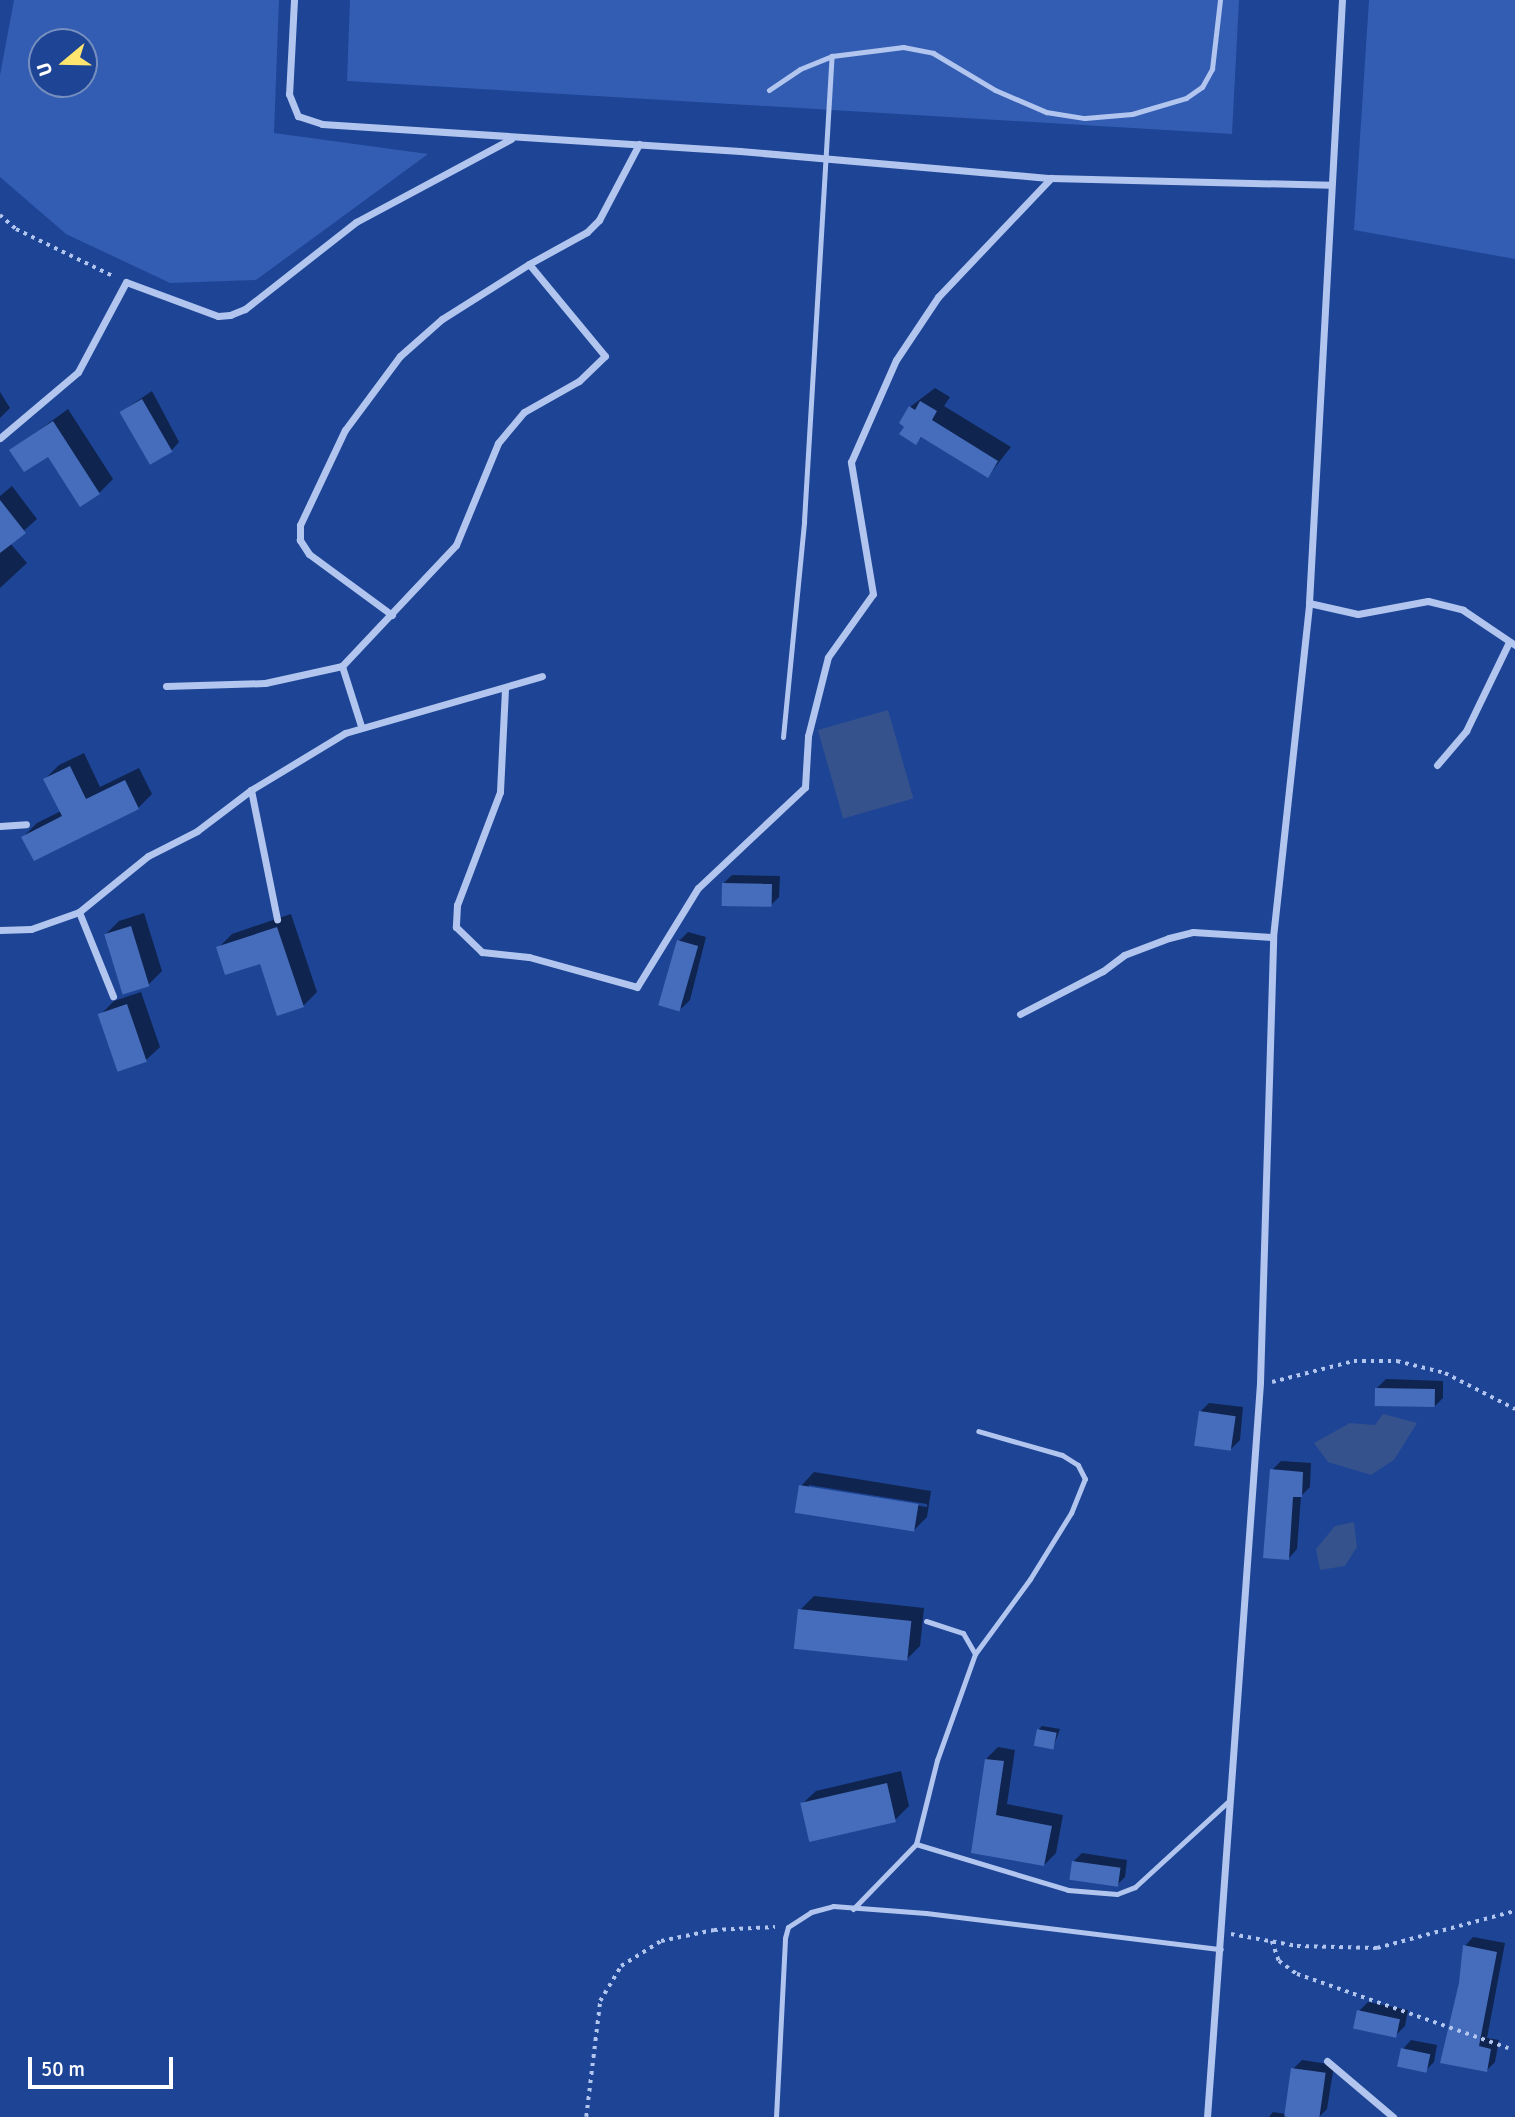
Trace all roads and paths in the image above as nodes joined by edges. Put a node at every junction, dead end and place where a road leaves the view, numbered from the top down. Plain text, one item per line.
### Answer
1 (294, 0) edge
2 (1220, 0) edge
3 (1342, 0) edge
4 (832, 56) junction
5 (769, 90) dead end
6 (511, 138) junction
7 (639, 144) junction
8 (825, 158) junction
9 (1051, 178) junction
10 (1330, 185) junction
11 (0, 215) edge
12 (529, 264) junction
13 (127, 282) junction
14 (0, 438) edge
15 (1308, 603) junction
16 (392, 615) junction
17 (1512, 643) edge
18 (342, 666) junction
19 (542, 676) dead end
20 (166, 686) dead end
21 (505, 689) junction
22 (361, 726) junction
23 (783, 737) dead end
24 (1437, 765) dead end
25 (251, 790) junction
26 (26, 824) dead end
27 (0, 826) edge
28 (79, 912) junction
29 (276, 919) dead end
30 (0, 930) edge
31 (1273, 937) junction
32 (113, 996) dead end
33 (1020, 1014) dead end
34 (1260, 1383) junction
35 (1515, 1409) edge
36 (978, 1431) dead end
37 (926, 1621) dead end
38 (975, 1654) junction
39 (1231, 1798) junction
40 (916, 1844) junction
41 (853, 1909) junction
42 (1515, 1911) edge
43 (788, 1927) junction
44 (1222, 1933) junction
45 (1272, 1941) junction
46 (1221, 1949) junction
47 (1508, 2048) dead end
48 (1327, 2061) dead end
49 (586, 2117) edge
50 (776, 2117) edge
51 (1207, 2117) edge
52 (1393, 2117) edge

1 - 6 street
2 - 4 lane
3 - 10 street
4 - 5 lane
4 - 8 lane
6 - 7 street
6 - 13 street
7 - 8 street
7 - 12 street
8 - 9 street
8 - 23 lane
9 - 10 street
9 - 21 street
10 - 15 street
11 - 13 path
12 - 16 street
12 - 16 street
13 - 14 street
15 - 17 street
15 - 31 street
16 - 18 street
17 - 24 street
18 - 20 street
18 - 22 street
19 - 21 street
21 - 22 street
22 - 25 street
25 - 28 street
25 - 29 street
26 - 27 street
28 - 30 street
28 - 32 street
31 - 33 street
31 - 34 street
34 - 35 path
34 - 39 street
36 - 38 lane
37 - 38 lane
38 - 40 lane
39 - 40 lane
39 - 44 street
40 - 41 lane
41 - 43 lane
41 - 46 lane
42 - 45 path
43 - 49 path
43 - 50 lane
44 - 45 path
44 - 46 street
45 - 47 path
46 - 51 street
48 - 52 street

